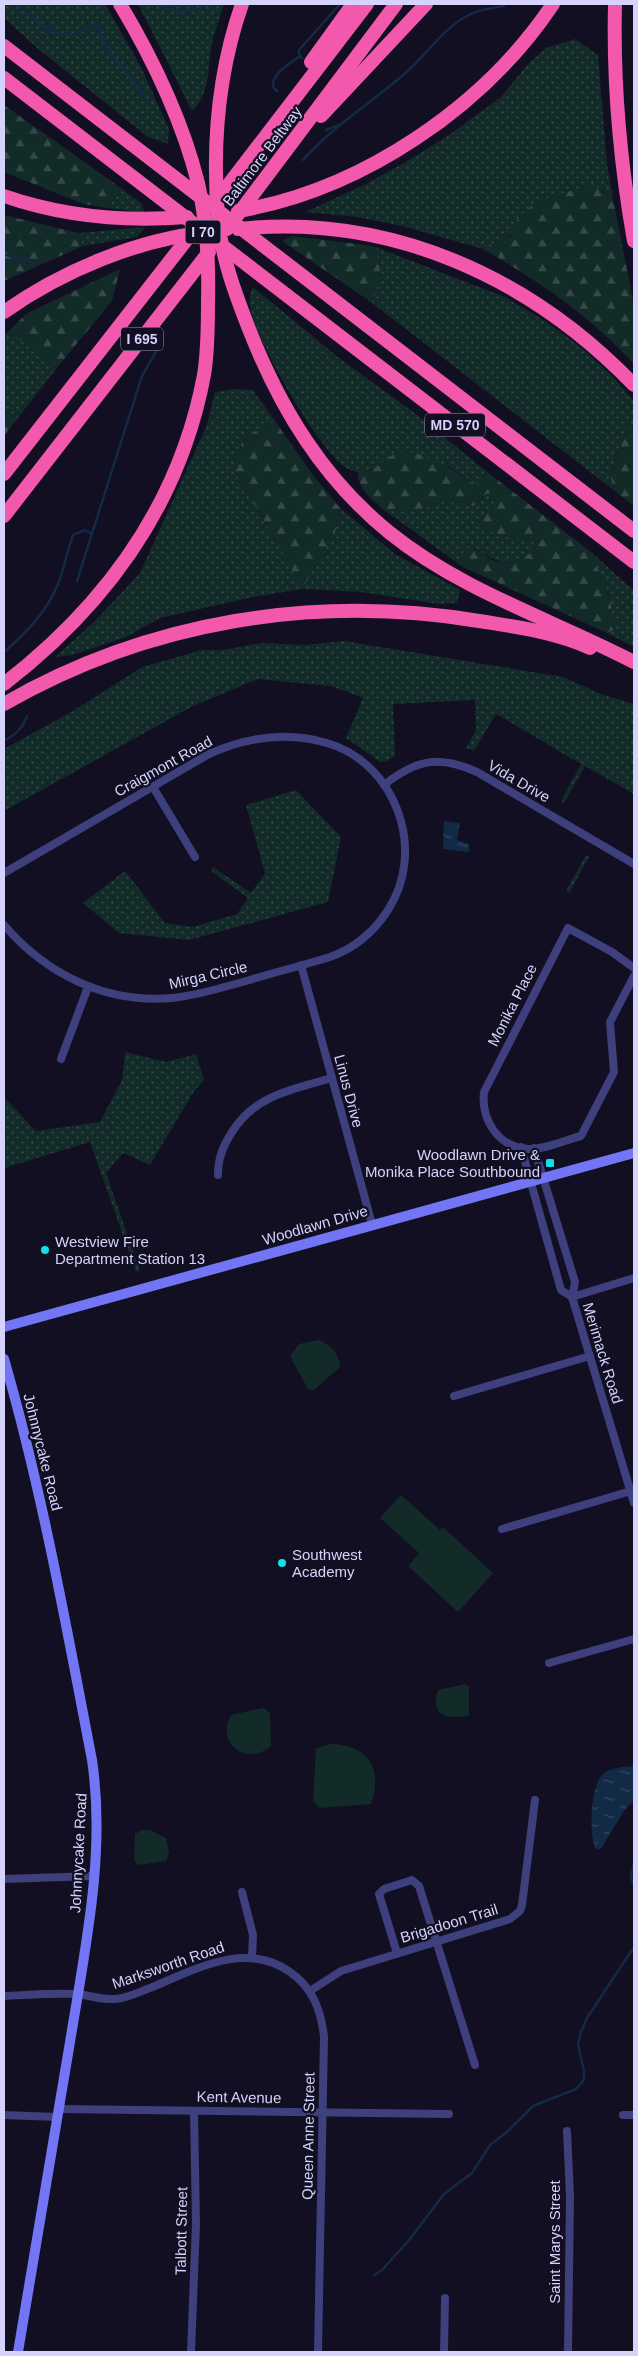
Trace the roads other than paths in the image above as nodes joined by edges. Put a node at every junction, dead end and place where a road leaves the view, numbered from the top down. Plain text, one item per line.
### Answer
1 (120, 4) edge
2 (242, 4) edge
3 (353, 4) edge
4 (367, 4) edge
5 (396, 4) edge
6 (426, 4) edge
7 (553, 4) edge
8 (615, 4) edge
9 (4, 46) edge
10 (4, 78) edge
11 (280, 161) junction
12 (4, 196) edge
13 (213, 206) junction
14 (634, 241) edge
15 (291, 268) joint
16 (276, 288) joint
17 (4, 312) edge
18 (634, 385) edge
19 (4, 474) edge
20 (4, 516) edge
21 (634, 531) edge
22 (634, 562) edge
23 (634, 662) edge
24 (634, 667) edge
25 (4, 684) edge
26 (4, 704) edge
27 (384, 785) junction
28 (153, 787) junction
29 (195, 857) dead end
30 (634, 864) edge
31 (4, 873) edge
32 (4, 925) edge
33 (371, 932) joint
34 (301, 966) junction
35 (634, 968) edge
36 (634, 976) edge
37 (88, 987) junction
38 (61, 1059) dead end
39 (332, 1078) junction
40 (528, 1148) junction
41 (634, 1153) edge
42 (218, 1175) dead end
43 (543, 1178) junction
44 (530, 1182) junction
45 (372, 1224) junction
46 (634, 1278) edge
47 (572, 1296) junction
48 (4, 1327) edge
49 (590, 1356) junction
50 (4, 1359) edge
51 (454, 1396) dead end
52 (631, 1492) junction
53 (634, 1503) edge
54 (502, 1530) dead end
55 (634, 1638) edge
56 (549, 1663) dead end
57 (534, 1800) dead end
58 (94, 1876) junction
59 (4, 1879) edge
60 (242, 1892) dead end
61 (438, 1941) junction
62 (397, 1953) junction
63 (252, 1958) junction
64 (310, 1991) junction
65 (78, 1994) junction
66 (4, 1996) edge
67 (475, 2065) dead end
68 (194, 2111) junction
69 (323, 2112) junction
70 (58, 2113) junction
71 (449, 2114) dead end
72 (4, 2115) edge
73 (622, 2115) dead end
74 (634, 2116) edge
75 (567, 2131) dead end
76 (445, 2298) dead end
77 (18, 2352) edge
78 (191, 2352) edge
79 (318, 2352) edge
80 (444, 2352) edge
81 (568, 2352) edge

1 - 25 highway
2 - 23 highway
3 - 13 highway
4 - 13 highway, Baltimore Beltway / I 695
5 - 11 highway, Baltimore Beltway / I 695
6 - 11 highway
7 - 12 highway
8 - 14 highway
9 - 15 highway, I 70
10 - 16 highway, I 70
11 - 20 highway, Baltimore Beltway / I 695
13 - 19 highway, Baltimore Beltway / I 695
15 - 21 highway, MD 570
16 - 22 highway, MD 570
17 - 18 highway
24 - 26 highway
27 - 28 street, Craigmont Road
27 - 30 street, Vida Drive
27 - 33 street, Craigmont Road
28 - 29 street
28 - 31 street, Craigmont Road
32 - 37 street, Mirga Circle
33 - 34 street, Mirga Circle
34 - 37 street, Mirga Circle
34 - 39 street, Linus Drive
35 - 40 street, Monika Place
36 - 40 street
37 - 38 street
39 - 42 street
39 - 45 street, Linus Drive
40 - 43 street, Merimack Road
40 - 44 street, Merimack Road
41 - 43 main road, Woodlawn Drive
43 - 44 main road, Woodlawn Drive
43 - 47 street, Merimack Road
44 - 45 main road, Woodlawn Drive
44 - 47 street, Merimack Road
45 - 48 main road, Woodlawn Drive
46 - 47 street
47 - 49 street, Merimack Road
49 - 51 street
49 - 52 street, Merimack Road
50 - 58 main road, Johnnycake Road
52 - 53 street, Merimack Road
52 - 54 street
55 - 56 street
57 - 61 street, Brigadoon Trail
58 - 59 street
58 - 65 main road, Johnnycake Road
60 - 63 street
61 - 62 street, Brigadoon Trail
61 - 62 street
61 - 67 street
62 - 64 street, Brigadoon Trail
63 - 64 street, Queen Anne Street
63 - 65 street, Marksworth Road
64 - 69 street, Queen Anne Street
65 - 66 street, Marksworth Road
65 - 70 main road, Johnnycake Road
68 - 69 street, Kent Avenue
68 - 70 street, Kent Avenue
68 - 78 street, Talbott Street
69 - 71 street, Kent Avenue
69 - 79 street, Queen Anne Street
70 - 72 street, Kent Avenue
70 - 77 main road, Johnnycake Road
73 - 74 street
75 - 81 street, Saint Marys Street
76 - 80 street

